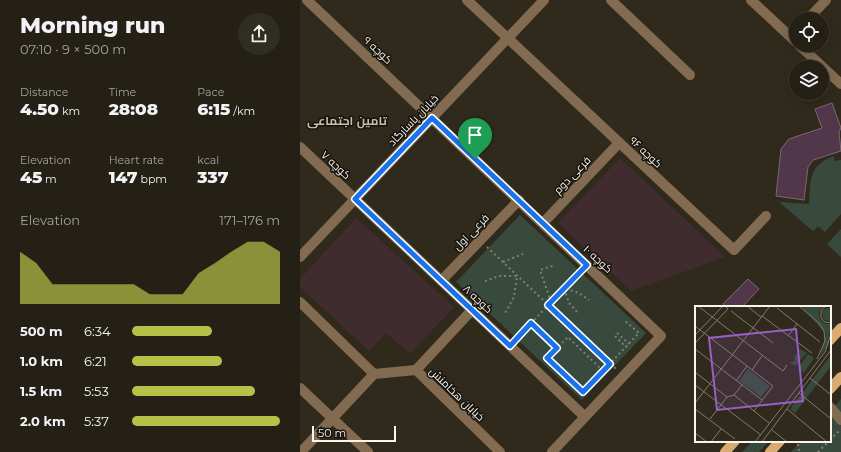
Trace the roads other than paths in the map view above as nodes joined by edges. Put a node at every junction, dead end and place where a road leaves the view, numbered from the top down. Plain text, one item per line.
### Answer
1 (307, 0) edge
2 (467, 0) edge
3 (544, 0) edge
4 (611, 0) edge
5 (752, 0) edge
6 (826, 0) edge
7 (815, 12) edge
8 (789, 33) edge
9 (508, 38) junction
10 (807, 52) edge
11 (690, 75) dead end
12 (841, 84) edge
13 (432, 118) junction
14 (619, 143) junction
15 (300, 147) edge
16 (355, 199) junction
17 (518, 200) junction
18 (766, 216) dead end
19 (543, 223) junction
20 (300, 257) edge
21 (442, 281) junction
22 (300, 302) edge
23 (472, 310) junction
24 (841, 328) edge
25 (831, 339) edge
26 (416, 370) junction
27 (374, 374) junction
28 (841, 377) edge
29 (300, 388) edge
30 (831, 388) edge
31 (831, 408) edge
32 (584, 416) junction
33 (333, 419) junction
34 (841, 420) edge
35 (734, 442) edge
36 (779, 442) edge
37 (301, 452) edge
38 (368, 452) edge
39 (500, 452) edge
40 (552, 452) edge
41 (725, 452) edge
42 (770, 452) edge

1 - 13 street, کوچه ۹
2 - 9 street, کوچه ۹۶
3 - 9 street, خیابان پاسارگاد
4 - 11 street
5 - 8 street
6 - 7 street
9 - 13 street, خیابان پاسارگاد
9 - 14 street, کوچه ۹۶
10 - 12 street
13 - 16 street, خیابان پاسارگاد
13 - 17 street, کوچه ۹
14 - 18 street, کوچه ۹۶
14 - 19 street, فرعی دوم
15 - 16 street, کوچه ۷
16 - 20 street, خیابان پاسارگاد
16 - 21 street, کوچه ۸
17 - 19 street, کوچه ۱۰
17 - 21 street, فرعی اول
19 - 32 street, کوچه ۱۰
21 - 23 street, کوچه ۸
22 - 27 street
23 - 26 street
23 - 32 street, کوچه ۸
24 - 25 main road
26 - 27 street, خیابان هخامنش
26 - 39 street, خیابان هخامنش
27 - 33 street
28 - 30 main road
29 - 33 street
31 - 34 street
32 - 40 street
33 - 37 street
33 - 38 street
35 - 41 main road
36 - 42 main road

